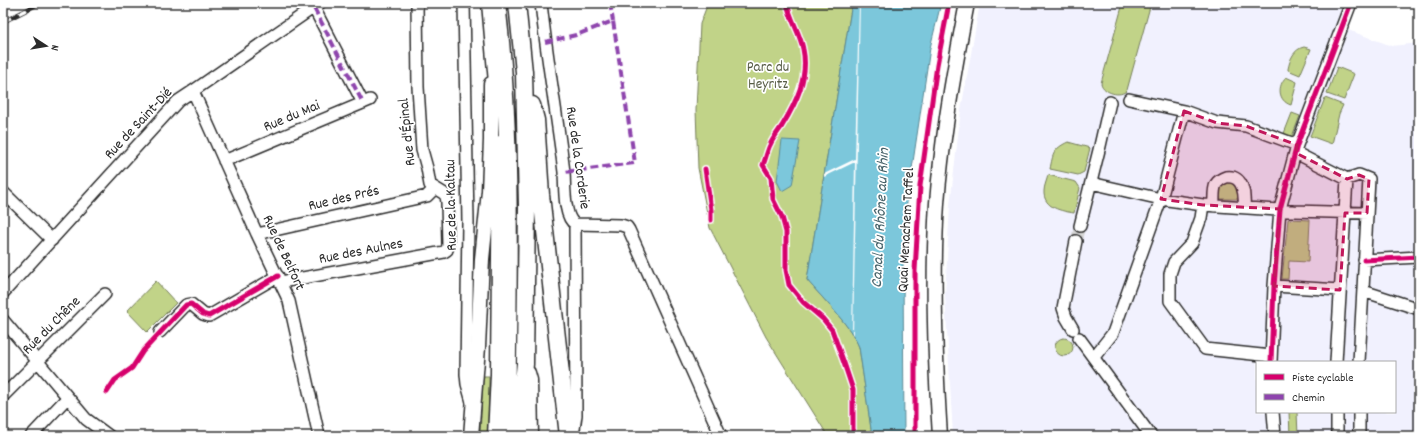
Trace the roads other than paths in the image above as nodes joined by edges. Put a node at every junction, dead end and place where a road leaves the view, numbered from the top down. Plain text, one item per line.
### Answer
1 (416, 3) edge
2 (464, 3) edge
3 (489, 3) edge
4 (497, 3) edge
5 (517, 3) edge
6 (541, 3) edge
7 (967, 3) edge
8 (1351, 3) edge
9 (317, 5) edge
10 (494, 52) junction
11 (524, 72) junction
12 (194, 91) junction
13 (1129, 99) dead end
14 (1110, 102) dead end
15 (1184, 111) junction
16 (1296, 149) junction
17 (224, 161) junction
18 (1347, 178) junction
19 (1091, 183) junction
20 (432, 188) junction
21 (3, 192) edge
22 (1161, 199) junction
23 (1208, 206) junction
24 (1244, 208) junction
25 (1280, 209) junction
26 (1345, 213) junction
27 (1367, 213) junction
28 (575, 224) junction
29 (1080, 226) tunnel mouth
30 (257, 234) junction
31 (52, 240) junction
32 (1076, 241) tunnel mouth
33 (1419, 257) edge
34 (1364, 260) junction
35 (279, 279) junction
36 (1274, 286) junction
37 (5, 289) edge
38 (1340, 290) junction
39 (1363, 291) junction
40 (105, 294) dead end
41 (1419, 309) edge
42 (3, 320) edge
43 (160, 332) dead end
44 (1094, 357) junction
45 (1271, 359) edge
46 (38, 361) junction
47 (1336, 361) edge
48 (1359, 361) edge
49 (525, 364) junction
50 (3, 396) edge
51 (67, 398) junction
52 (473, 406) junction
53 (1273, 413) edge
54 (1337, 413) edge
55 (1359, 413) edge
56 (31, 436) edge
57 (109, 436) edge
58 (319, 436) edge
59 (471, 436) edge
60 (495, 436) edge
61 (507, 436) edge
62 (520, 436) edge
63 (531, 436) edge
64 (568, 436) edge
65 (573, 436) edge
66 (721, 436) edge
67 (940, 436) edge
68 (1152, 436) edge
69 (1275, 436) edge
70 (1338, 436) edge
71 (1359, 436) edge

1 - 20 street, Rue d'Épinal
2 - 52 street, Rue de la Kaltau
3 - 10 main road
4 - 61 highway
5 - 11 highway
6 - 28 street, Rue de la Corderie
7 - 67 main road, Quai Menachem Taffel
8 - 16 street
9 - 12 street, Rue de Saint-Dié
9 - 17 street, Rue du Mai
10 - 52 main road
10 - 60 main road
11 - 49 highway
11 - 64 highway
12 - 17 street, Rue de Belfort
12 - 31 street, Rue de Saint-Dié
13 - 15 street
14 - 19 street
15 - 16 street
15 - 22 street
16 - 18 street
16 - 25 street
17 - 30 street, Rue de Belfort
18 - 26 street
18 - 27 street
19 - 22 street
19 - 29 street
20 - 30 street, Rue des Prés
20 - 35 street, Rue des Aulnes
21 - 31 street
22 - 23 street
22 - 44 street
23 - 24 street
23 - 24 street
23 - 45 street
24 - 25 street
25 - 26 street
25 - 36 street
26 - 27 street
26 - 38 street
27 - 34 street
28 - 65 street, Rue de la Corderie
28 - 66 street
30 - 35 street, Rue de Belfort
31 - 37 street, Rue de Saint-Dié
32 - 44 street
33 - 34 street
34 - 39 street
35 - 43 street, Rue des Aulnes
35 - 58 street, Rue de Belfort
36 - 38 street
36 - 45 street
38 - 47 street
39 - 41 street
39 - 48 street
40 - 46 street, Rue du Chêne
42 - 46 street
44 - 68 street
46 - 50 street, Rue du Chêne
46 - 51 street
49 - 62 highway
49 - 63 main road
51 - 56 street
51 - 57 street
52 - 59 main road
53 - 69 street
54 - 70 street
55 - 71 street

